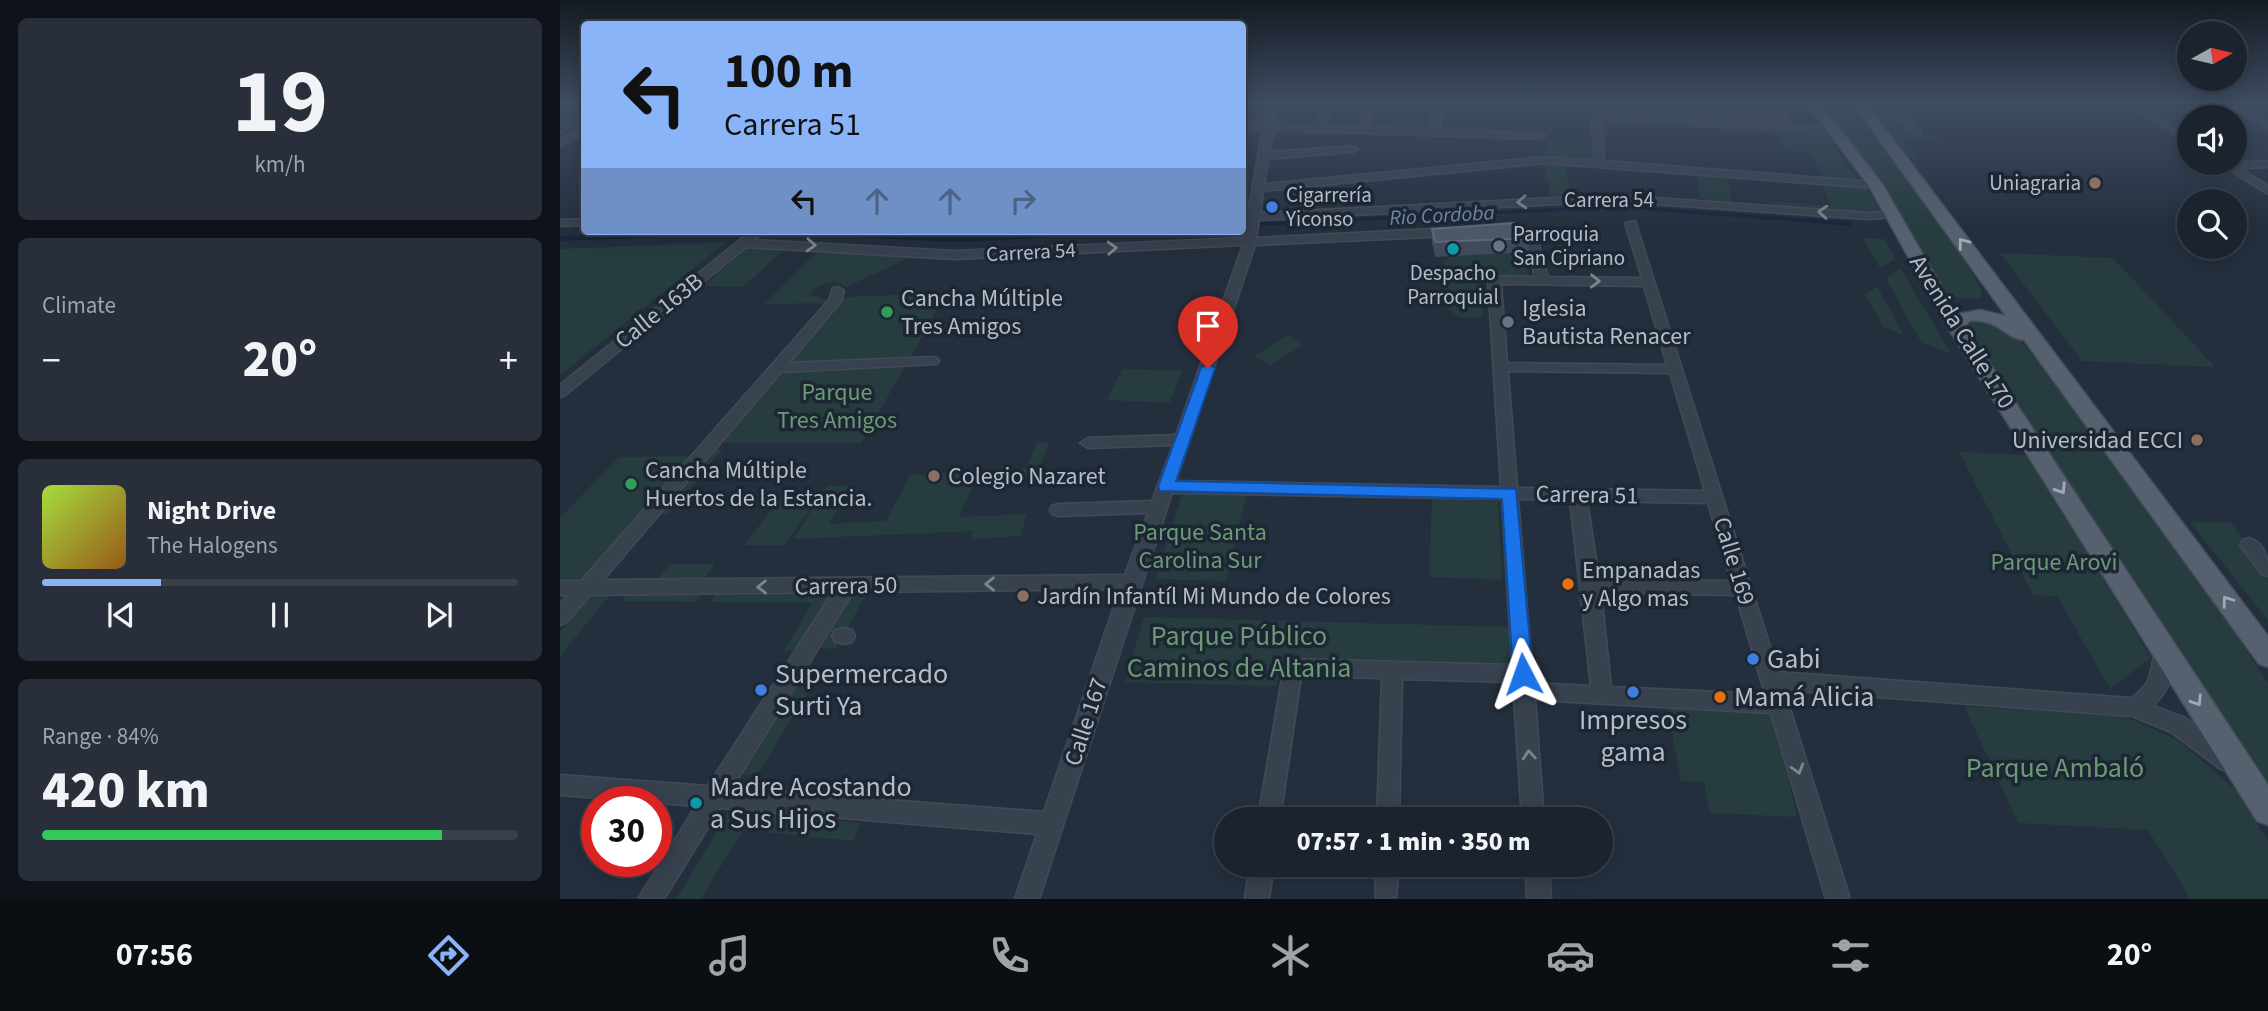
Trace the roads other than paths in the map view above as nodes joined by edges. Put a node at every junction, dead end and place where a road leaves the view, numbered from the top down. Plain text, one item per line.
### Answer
1 (1266, 144) edge
2 (1351, 144) edge
3 (1541, 144) edge
4 (1599, 144) edge
5 (1845, 144) edge
6 (1889, 144) edge
7 (1264, 156) junction
8 (1543, 160) junction
9 (1356, 164) junction
10 (1600, 164) junction
11 (2247, 164) edge
12 (2268, 164) edge
13 (2243, 175) edge
14 (1876, 186) junction
15 (1258, 188) junction
16 (2268, 191) edge
17 (1891, 214) junction
18 (581, 222) edge
19 (560, 223) edge
20 (1631, 223) dead end
21 (1250, 227) edge
22 (1169, 235) edge
23 (750, 237) edge
24 (1918, 263) junction
25 (1991, 280) junction
26 (1542, 281) junction
27 (1649, 282) junction
28 (838, 290) dead end
29 (1955, 325) junction
30 (932, 361) dead end
31 (1501, 367) junction
32 (776, 368) junction
33 (1676, 369) junction
34 (2062, 377) junction
35 (560, 392) edge
36 (1183, 440) junction
37 (1088, 443) dead end
38 (1166, 487) junction
39 (1510, 494) junction
40 (1578, 495) junction
41 (1715, 497) junction
42 (1159, 507) junction
43 (1058, 510) dead end
44 (2249, 545) dead end
45 (2268, 569) edge
46 (1132, 582) junction
47 (847, 586) junction
48 (1591, 586) junction
49 (560, 588) edge
50 (1742, 588) junction
51 (583, 589) junction
52 (560, 617) edge
53 (2165, 652) junction
54 (2268, 656) edge
55 (1392, 670) junction
56 (1771, 680) junction
57 (1523, 682) junction
58 (1602, 695) junction
59 (1778, 704) junction
60 (2133, 707) junction
61 (2249, 782) junction
62 (560, 785) edge
63 (713, 797) junction
64 (1271, 807) edge
65 (1388, 807) edge
66 (1532, 807) edge
67 (2268, 811) edge
68 (1052, 824) junction
69 (1260, 877) edge
70 (1387, 877) edge
71 (1538, 877) edge
72 (1386, 895) dead end
73 (650, 899) edge
74 (1027, 899) edge
75 (1257, 899) edge
76 (1539, 899) edge
77 (1838, 899) edge

1 - 7 street, Calle 167
2 - 9 street
3 - 8 street
4 - 10 street
5 - 14 main road, Avenida Calle 170
25 -> 6 main road, Avenida Calle 170
7 - 9 street
7 - 15 street, Calle 167
8 - 9 street
8 - 10 street
9 - 15 street
10 - 14 street
11 - 12 street
13 - 16 street
14 - 17 main road, Avenida Calle 170
15 - 21 street, Calle 167
17 -> 21 street, Carrera 54
17 - 24 main road, Avenida Calle 170
18 - 19 street
20 - 27 street, Calle 169
21 - 26 street, Carrera 54
21 - 36 street, Calle 167
23 -> 22 street, Carrera 54
23 - 35 street, Calle 163B
24 - 25 main road
24 - 29 main road, Avenida Calle 170
25 - 34 main road, Avenida Calle 170
26 -> 27 street
26 - 31 street
27 - 33 street, Calle 169
28 - 32 street
29 - 34 main road
29 -> 53 main road, Avenida Calle 170
30 - 32 street
31 - 33 street
31 - 39 street
32 - 51 street
33 - 41 street, Calle 169
54 -> 34 main road, Avenida Calle 170
36 - 37 street
36 - 38 street, Calle 167
38 - 39 street, Carrera 51
38 - 42 street, Calle 167
39 - 40 street, Carrera 51
39 - 57 street
40 - 41 street, Carrera 51
40 - 48 street
41 - 50 street, Calle 169
42 - 43 street
42 - 46 street, Calle 167
44 - 45 street
46 -> 47 street, Carrera 50
46 - 68 street, Calle 167
47 -> 51 street, Carrera 50
47 - 63 street
48 - 50 street
48 - 58 street
49 - 51 street, Carrera 50
50 - 56 street, Calle 169
51 - 52 street
53 - 60 street
53 -> 61 main road, Avenida Calle 170
55 - 57 street
55 - 64 street
55 - 65 street
56 - 59 street, Calle 169
56 - 60 street
57 - 58 street
66 -> 57 street
58 - 59 street
59 -> 77 street, Calle 169
60 - 61 street
61 - 67 main road, Avenida Calle 170
62 - 63 street
63 - 68 street
63 - 73 street
68 - 74 street, Calle 167
69 - 75 street
70 - 72 street
71 - 76 street

